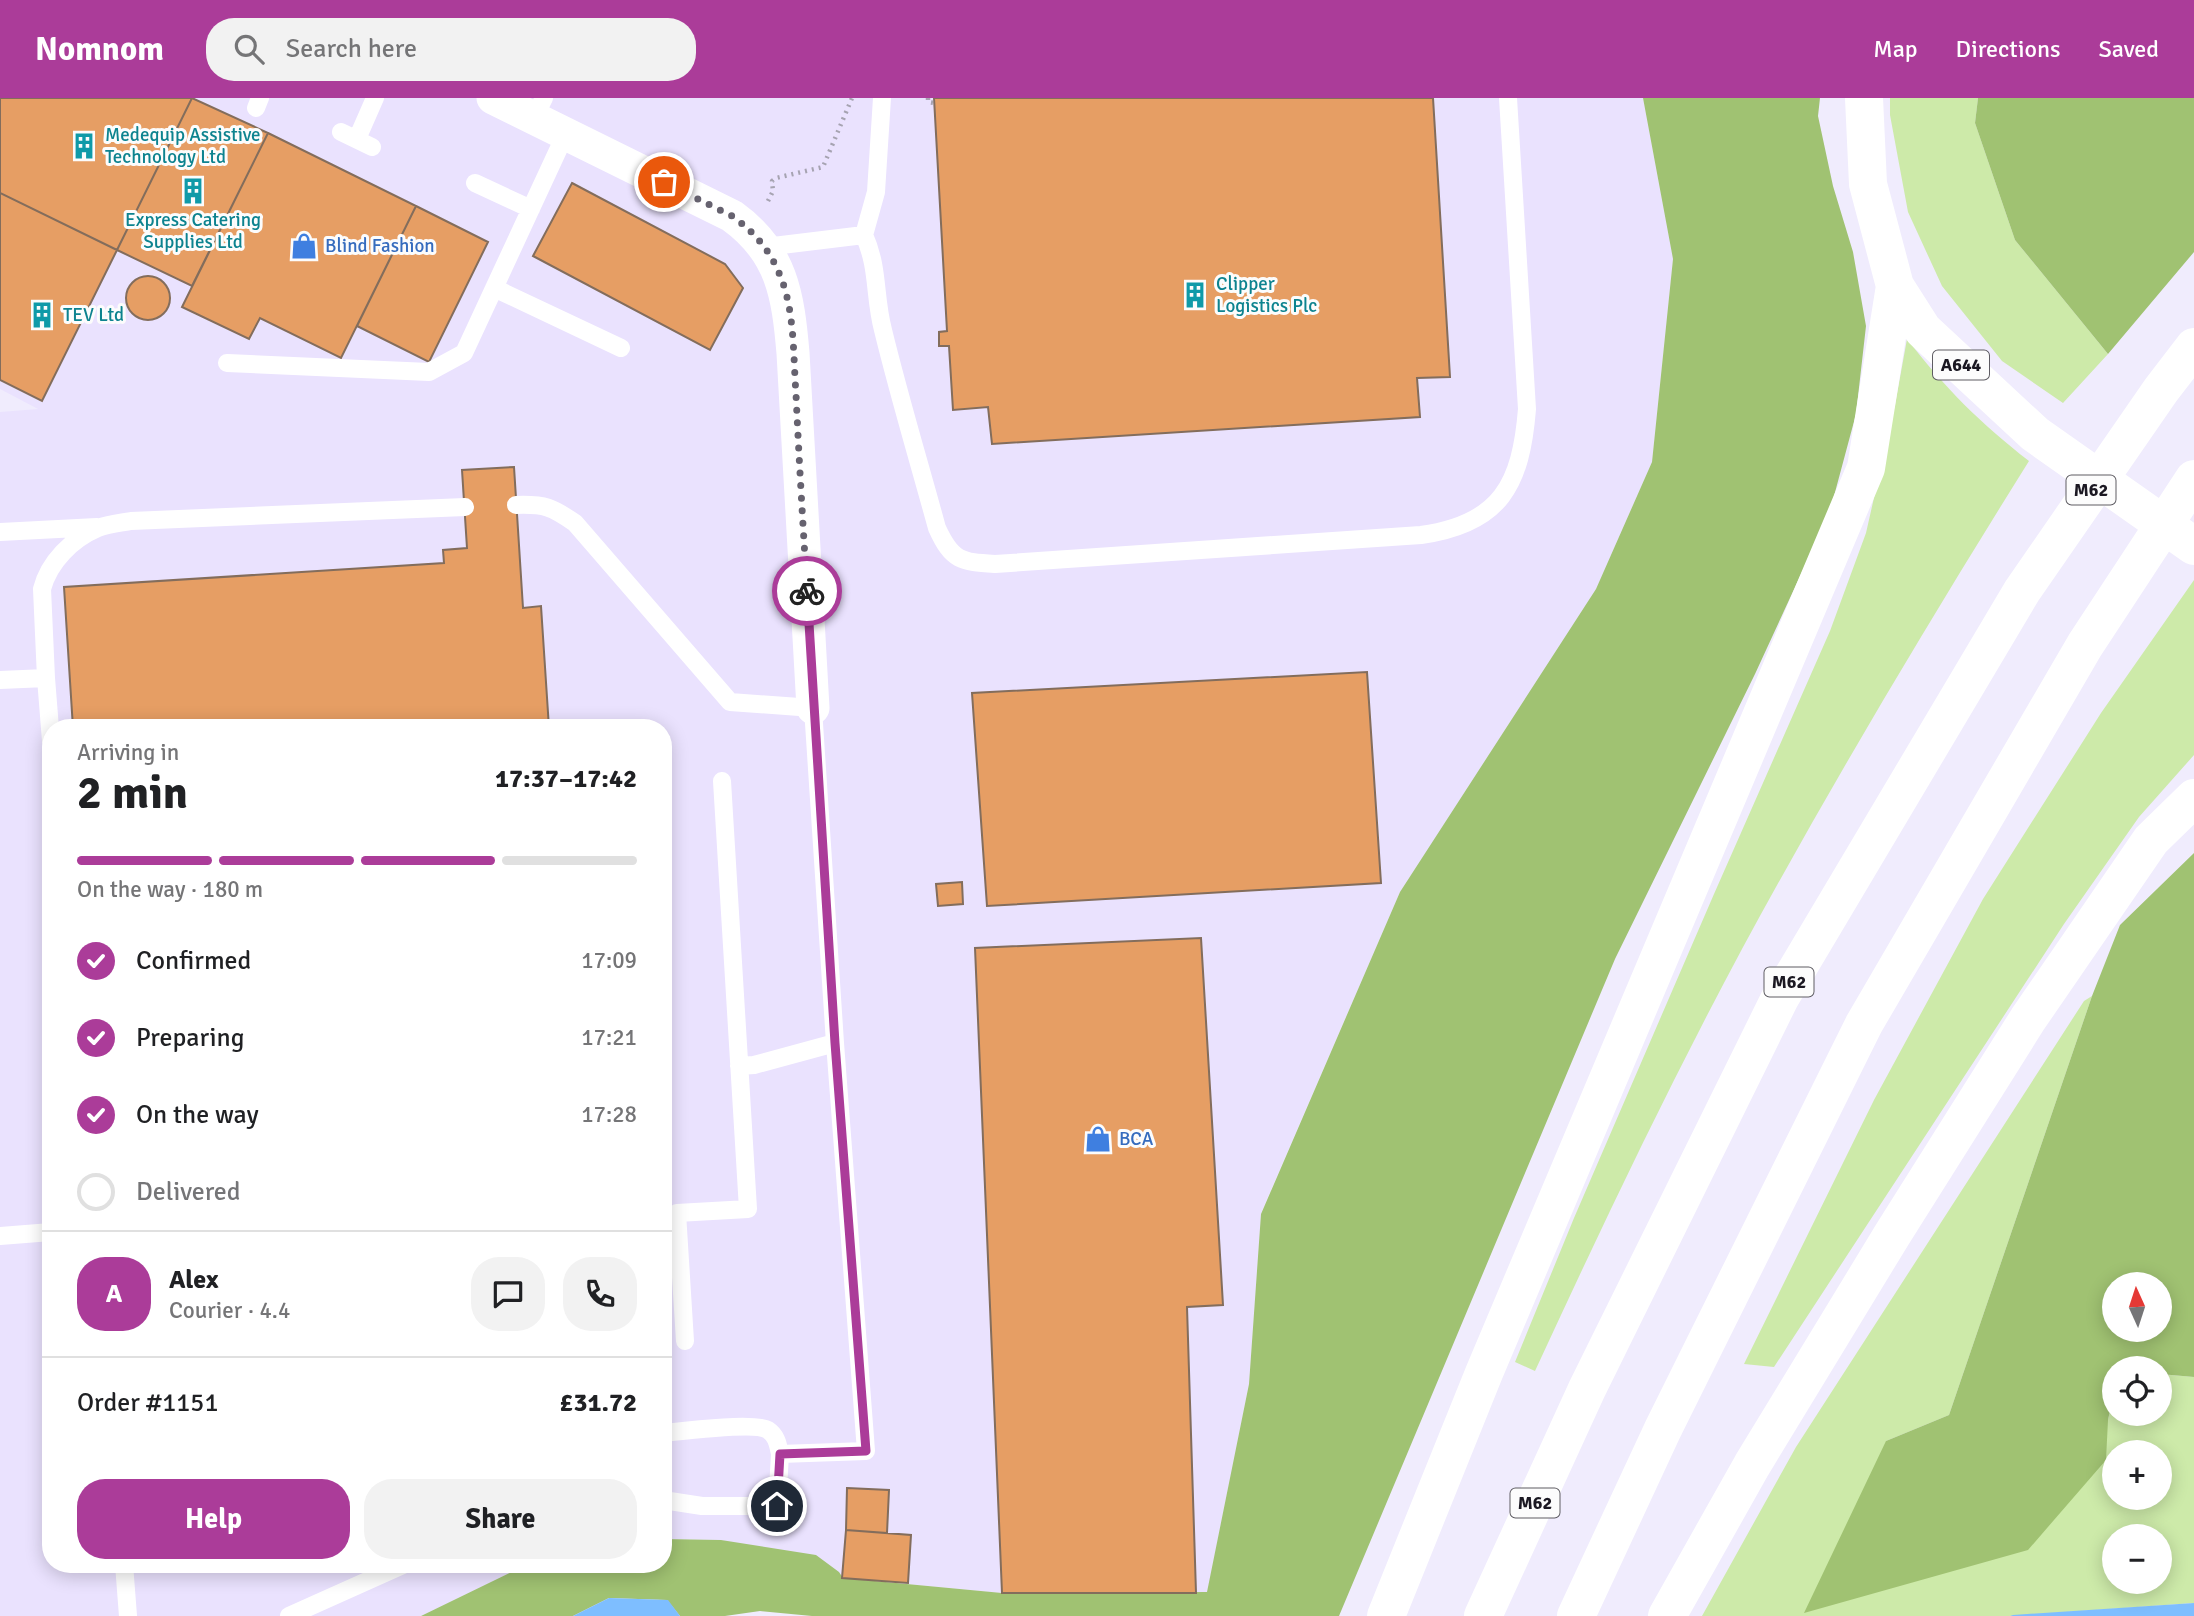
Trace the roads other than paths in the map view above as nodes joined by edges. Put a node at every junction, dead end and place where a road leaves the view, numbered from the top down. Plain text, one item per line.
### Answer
1 (375, 98) edge
2 (493, 98) edge
3 (883, 98) edge
4 (1508, 98) edge
5 (1864, 98) edge
6 (539, 108) edge
7 (566, 133) junction
8 (357, 140) dead end
9 (475, 183) dead end
10 (531, 209) junction
11 (864, 235) junction
12 (765, 247) junction
13 (1895, 286) junction
14 (494, 288) junction
15 (2194, 347) edge
16 (621, 348) dead end
17 (227, 363) dead end
18 (2194, 479) edge
19 (516, 505) dead end
20 (465, 507) dead end
21 (101, 527) junction
22 (0, 531) edge
23 (2194, 546) edge
24 (46, 678) junction
25 (0, 680) edge
26 (813, 708) junction
27 (49, 719) edge
28 (722, 781) dead end
29 (2194, 798) edge
30 (835, 1043) junction
31 (739, 1066) junction
32 (42, 1233) edge
33 (0, 1236) edge
34 (685, 1341) dead end
35 (672, 1432) edge
36 (780, 1454) junction
37 (672, 1501) edge
38 (125, 1573) edge
39 (385, 1573) edge
40 (128, 1616) edge
41 (289, 1616) edge
42 (1386, 1616) edge
43 (1483, 1616) edge
44 (1576, 1616) edge
45 (1667, 1616) edge

1 - 8 lane
2 - 6 street
3 - 11 lane
4 - 11 lane
5 - 13 highway, A644
6 - 7 street
7 - 10 lane
7 - 12 street
9 - 10 lane
10 - 14 lane
11 - 12 lane
12 - 26 street
13 - 23 highway, A644
13 - 42 highway
14 - 16 lane
14 - 17 lane
15 - 43 highway, M62
18 - 44 highway
19 - 26 lane
20 - 21 lane
21 - 22 lane
21 - 24 lane
24 - 25 lane
24 - 27 lane
26 - 30 lane
28 - 31 lane
29 - 45 highway
30 - 31 lane
30 - 36 lane
31 - 34 lane
32 - 33 lane
35 - 36 lane
36 - 37 lane
38 - 40 lane
39 - 41 lane

